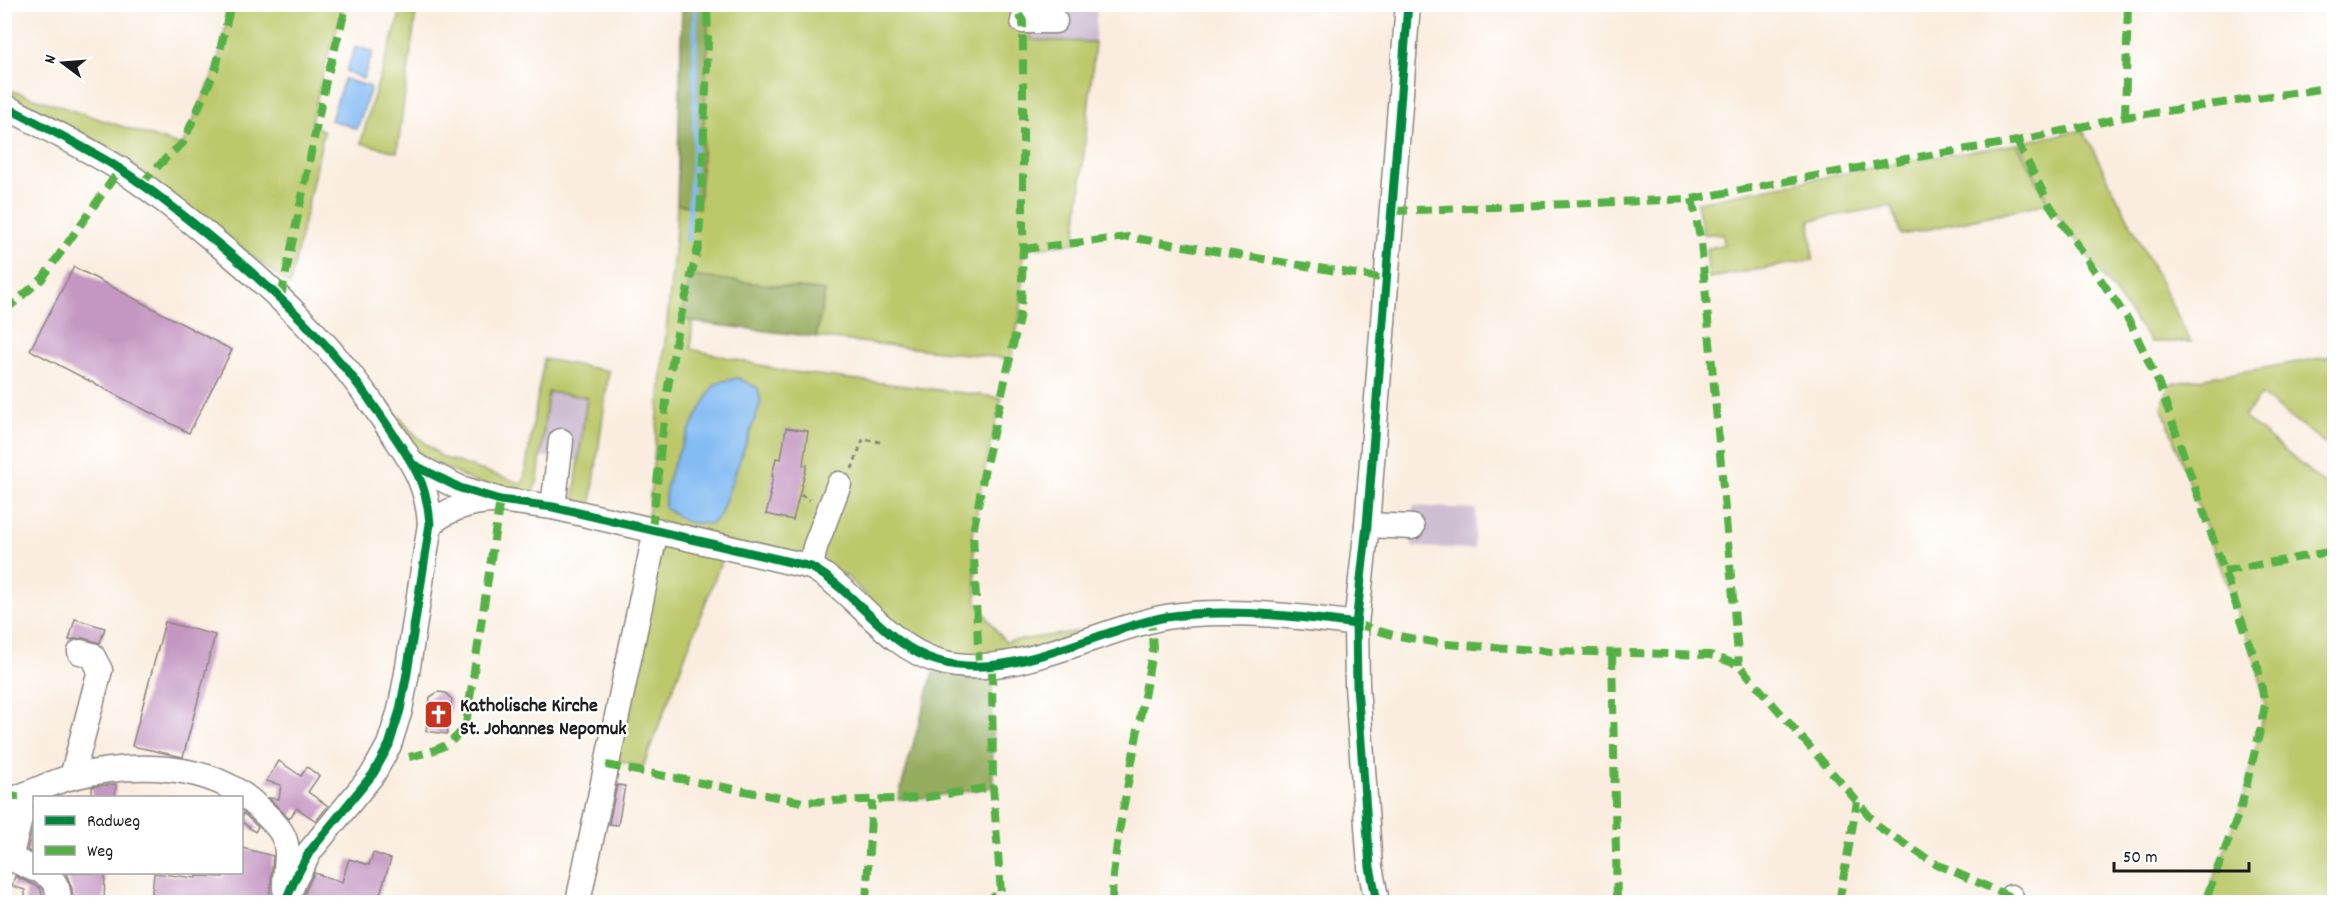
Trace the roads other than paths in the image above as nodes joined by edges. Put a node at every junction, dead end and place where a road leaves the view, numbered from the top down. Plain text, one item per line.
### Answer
1 (1408, 4) edge
2 (1023, 21) dead end
3 (1055, 21) dead end
4 (4, 106) edge
5 (561, 441) dead end
6 (414, 465) junction
7 (839, 484) road end
8 (500, 500) junction
9 (553, 507) junction
10 (430, 524) junction
11 (1367, 525) junction
12 (1412, 527) dead end
13 (656, 530) junction
14 (811, 567) junction
15 (1356, 624) junction
16 (80, 652) dead end
17 (72, 777) junction
18 (33, 869) edge
19 (43, 874) edge
20 (286, 900) edge
21 (58, 903) edge
22 (578, 903) edge
23 (1377, 903) edge

1 - 11 street
2 - 3 street
4 - 6 street
5 - 9 street
6 - 8 street
6 - 10 street
7 - 14 street
8 - 9 street
8 - 10 street
9 - 13 street
10 - 20 street
11 - 12 street
11 - 15 street
13 - 14 street
13 - 22 street
14 - 15 street
15 - 23 street
16 - 17 street
17 - 18 street
17 - 20 street
19 - 21 street

